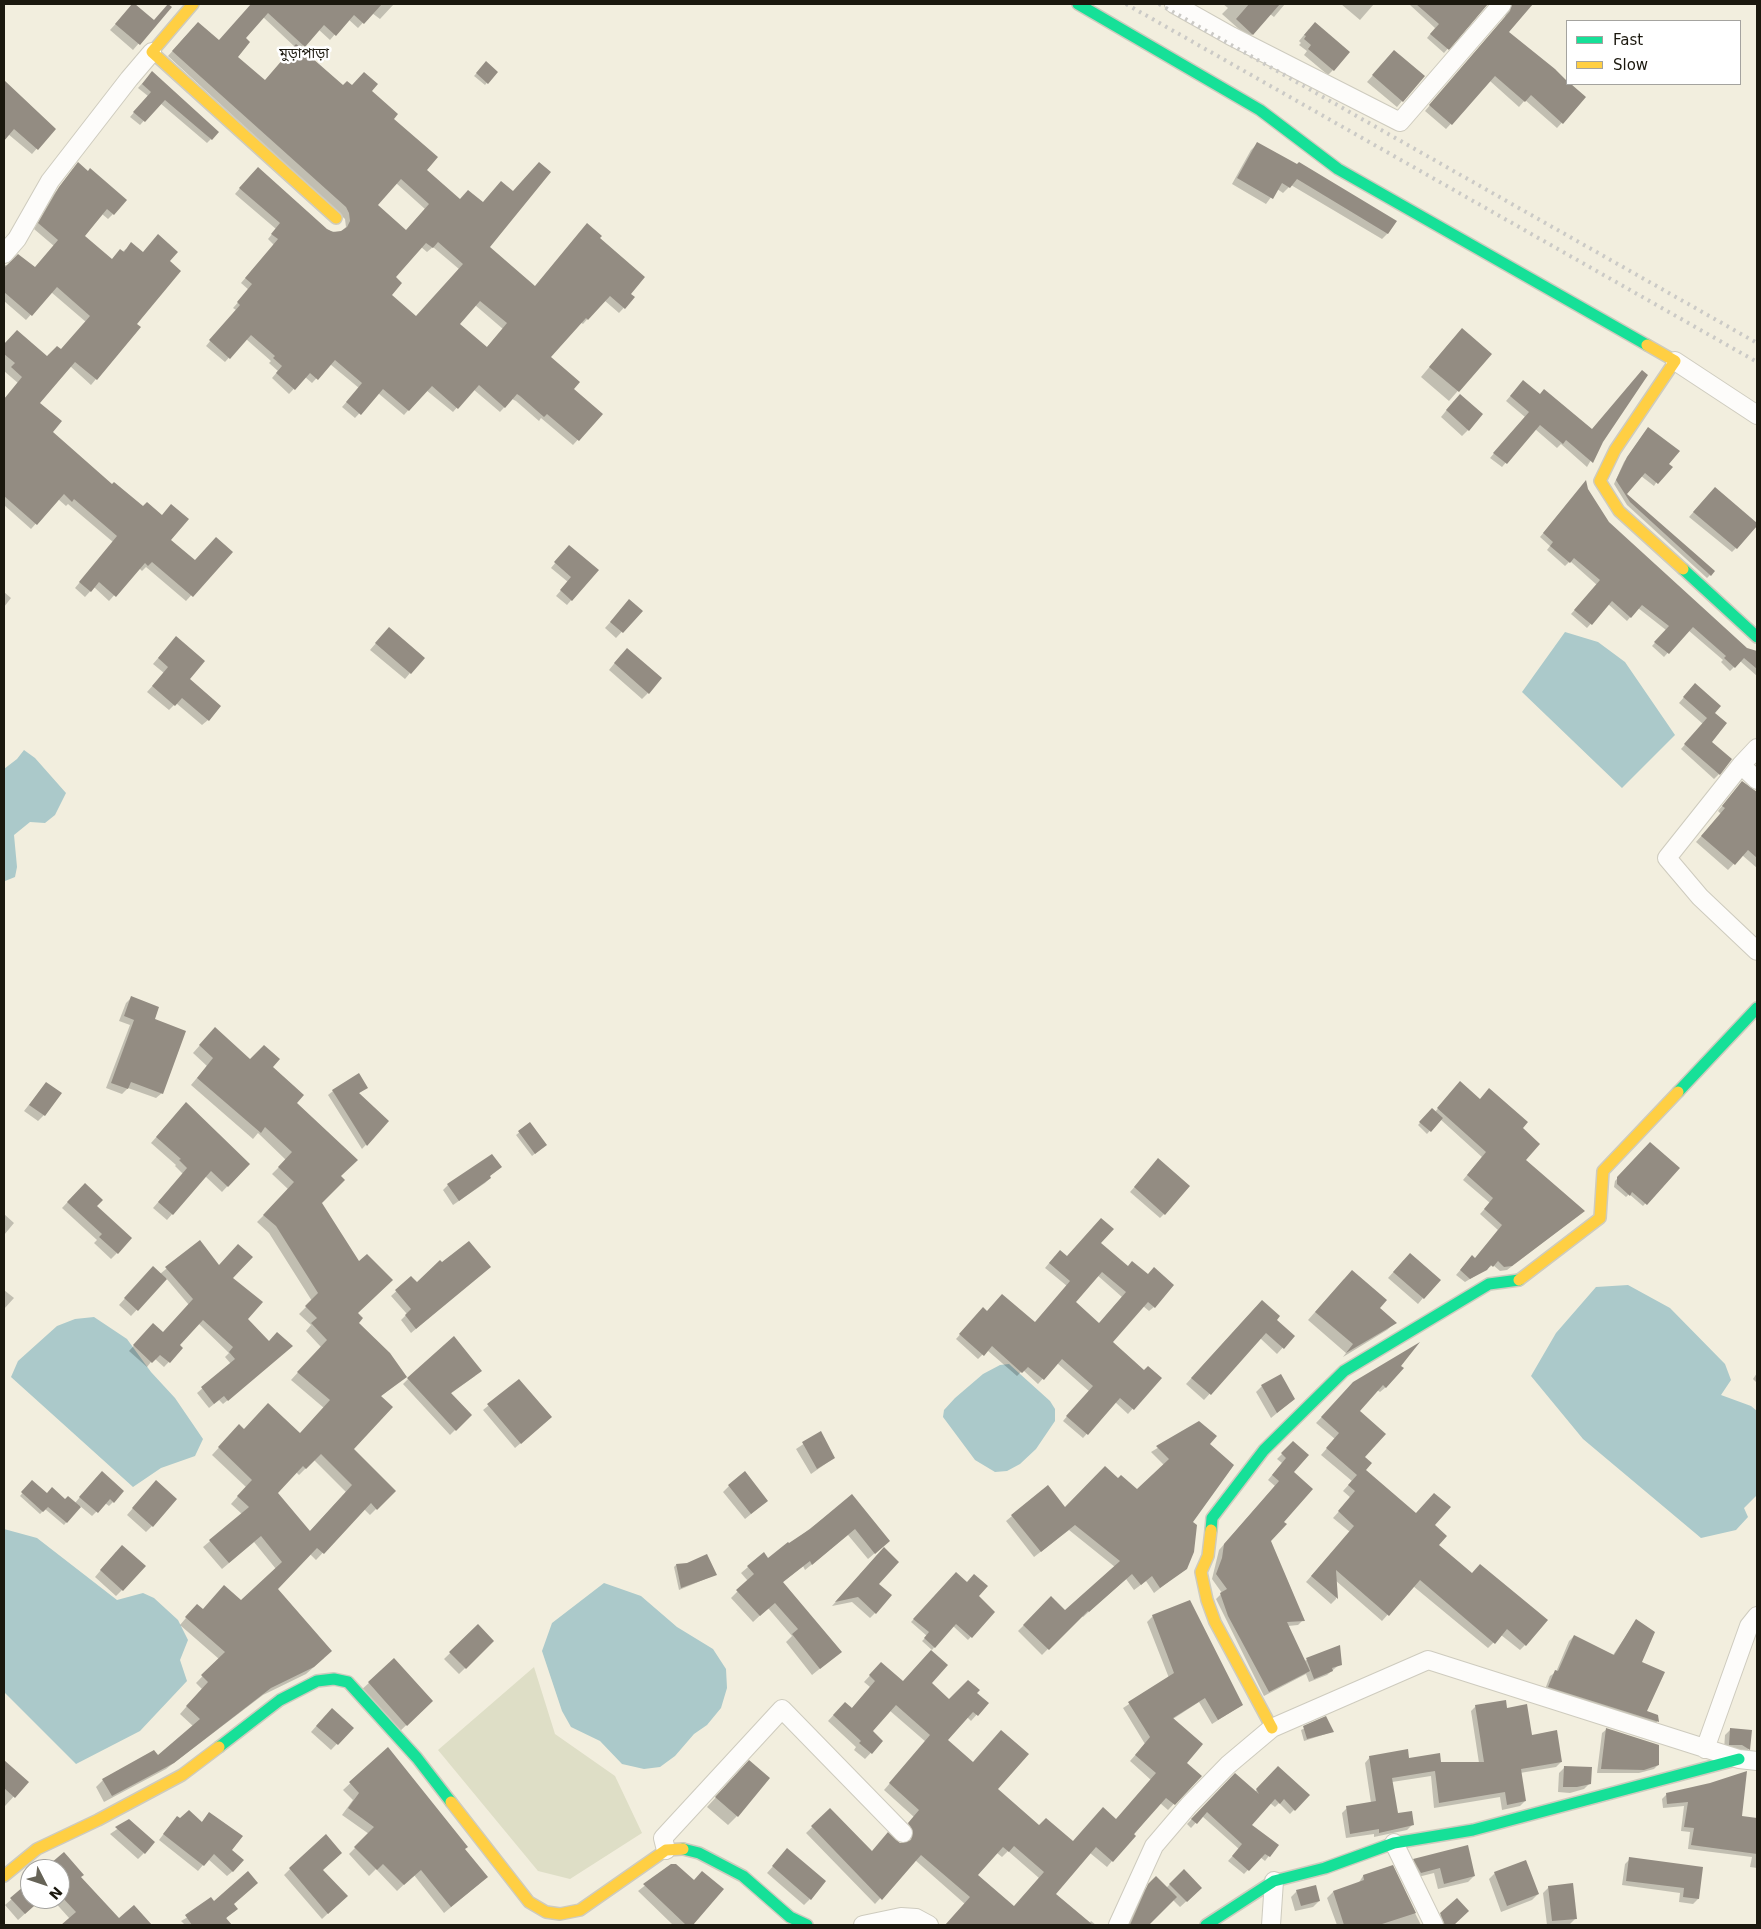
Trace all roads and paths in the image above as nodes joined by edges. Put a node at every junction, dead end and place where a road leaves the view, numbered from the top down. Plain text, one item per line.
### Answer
1 (193, 4) edge
2 (1078, 4) edge
3 (1174, 4) edge
4 (1502, 4) edge
5 (152, 52) junction
6 (336, 218) dead end
7 (4, 254) edge
8 (1674, 361) junction
9 (1757, 415) edge
10 (1757, 637) edge
11 (1757, 748) edge
12 (1741, 765) junction
13 (1757, 780) edge
14 (1757, 950) edge
15 (1757, 1008) edge
16 (1757, 1616) edge
17 (1272, 1728) junction
18 (1705, 1749) junction
19 (1739, 1759) junction
20 (1757, 1761) edge
21 (903, 1833) dead end
22 (1394, 1843) junction
23 (666, 1850) junction
24 (4, 1876) edge
25 (1274, 1881) junction
26 (807, 1925) edge
27 (863, 1925) edge
28 (929, 1925) edge
29 (1118, 1925) edge
30 (1206, 1925) edge
31 (1271, 1925) edge
32 (1434, 1925) edge

1 - 5 street
2 - 8 street
3 - 4 street
5 - 6 street
5 - 7 street
8 - 9 street
8 - 10 street
11 - 12 street
12 - 13 street
12 - 14 street
15 - 17 street
16 - 18 street
17 - 18 street
17 - 29 street
18 - 19 street
19 - 20 street
19 - 22 street
21 - 23 street
22 - 25 street
22 - 32 street
23 - 24 street
23 - 26 street
25 - 30 street
25 - 31 street
27 - 28 street

